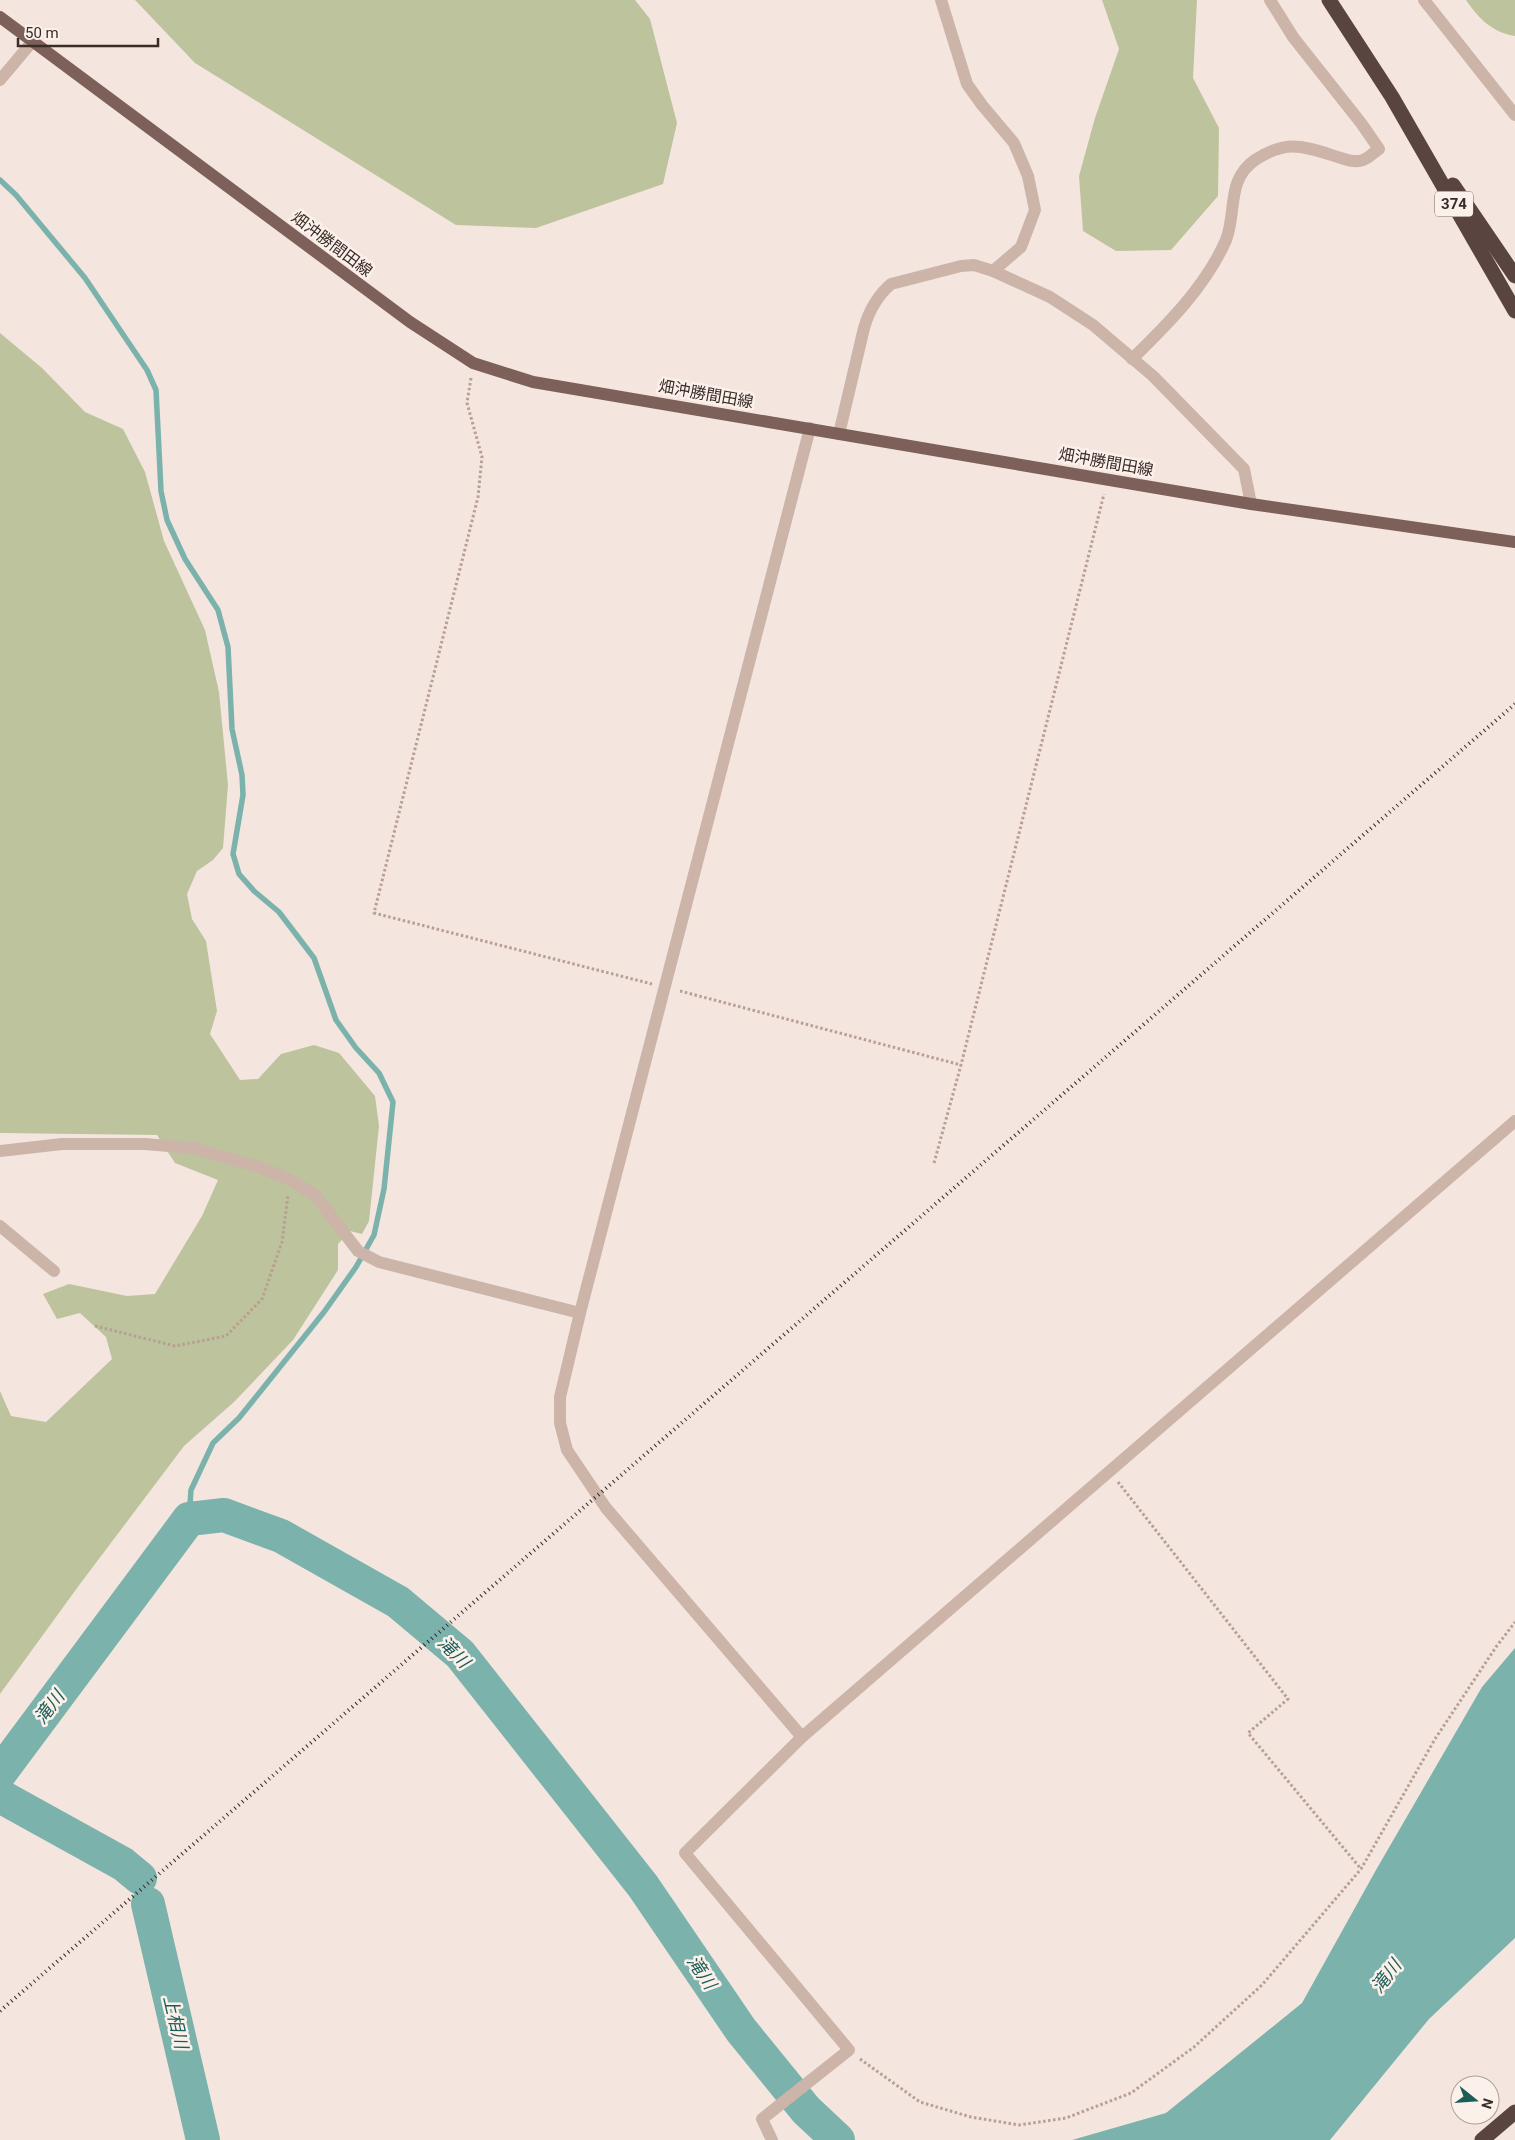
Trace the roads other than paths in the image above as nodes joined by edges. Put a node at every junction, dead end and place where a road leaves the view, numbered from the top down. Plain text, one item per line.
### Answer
1 (941, 0) edge
2 (1270, 0) edge
3 (1330, 0) edge
4 (1424, 0) edge
5 (0, 17) edge
6 (32, 42) junction
7 (0, 80) edge
8 (1392, 98) junction
9 (1515, 115) edge
10 (993, 271) junction
11 (1515, 276) edge
12 (1515, 311) edge
13 (1132, 359) junction
14 (810, 428) junction
15 (840, 434) junction
16 (1252, 504) junction
17 (1515, 542) edge
18 (1515, 1121) edge
19 (0, 1150) edge
20 (0, 1226) edge
21 (54, 1271) dead end
22 (580, 1313) junction
23 (802, 1737) junction
24 (1515, 2112) edge
25 (772, 2140) edge
26 (1482, 2140) edge

1 - 10 street
2 - 13 street
3 - 8 highway, 374
4 - 9 street
5 - 6 main road, 畑沖勝間田線
6 - 7 street
6 - 14 main road, 畑沖勝間田線
8 - 11 highway
8 - 12 highway, 374
10 - 13 street
10 - 15 street
13 - 16 street
14 - 15 main road, 畑沖勝間田線
14 - 22 street
15 - 16 main road, 畑沖勝間田線
16 - 17 main road, 畑沖勝間田線
18 - 23 street
19 - 22 street
20 - 21 street
22 - 23 street
23 - 25 street
24 - 26 highway

